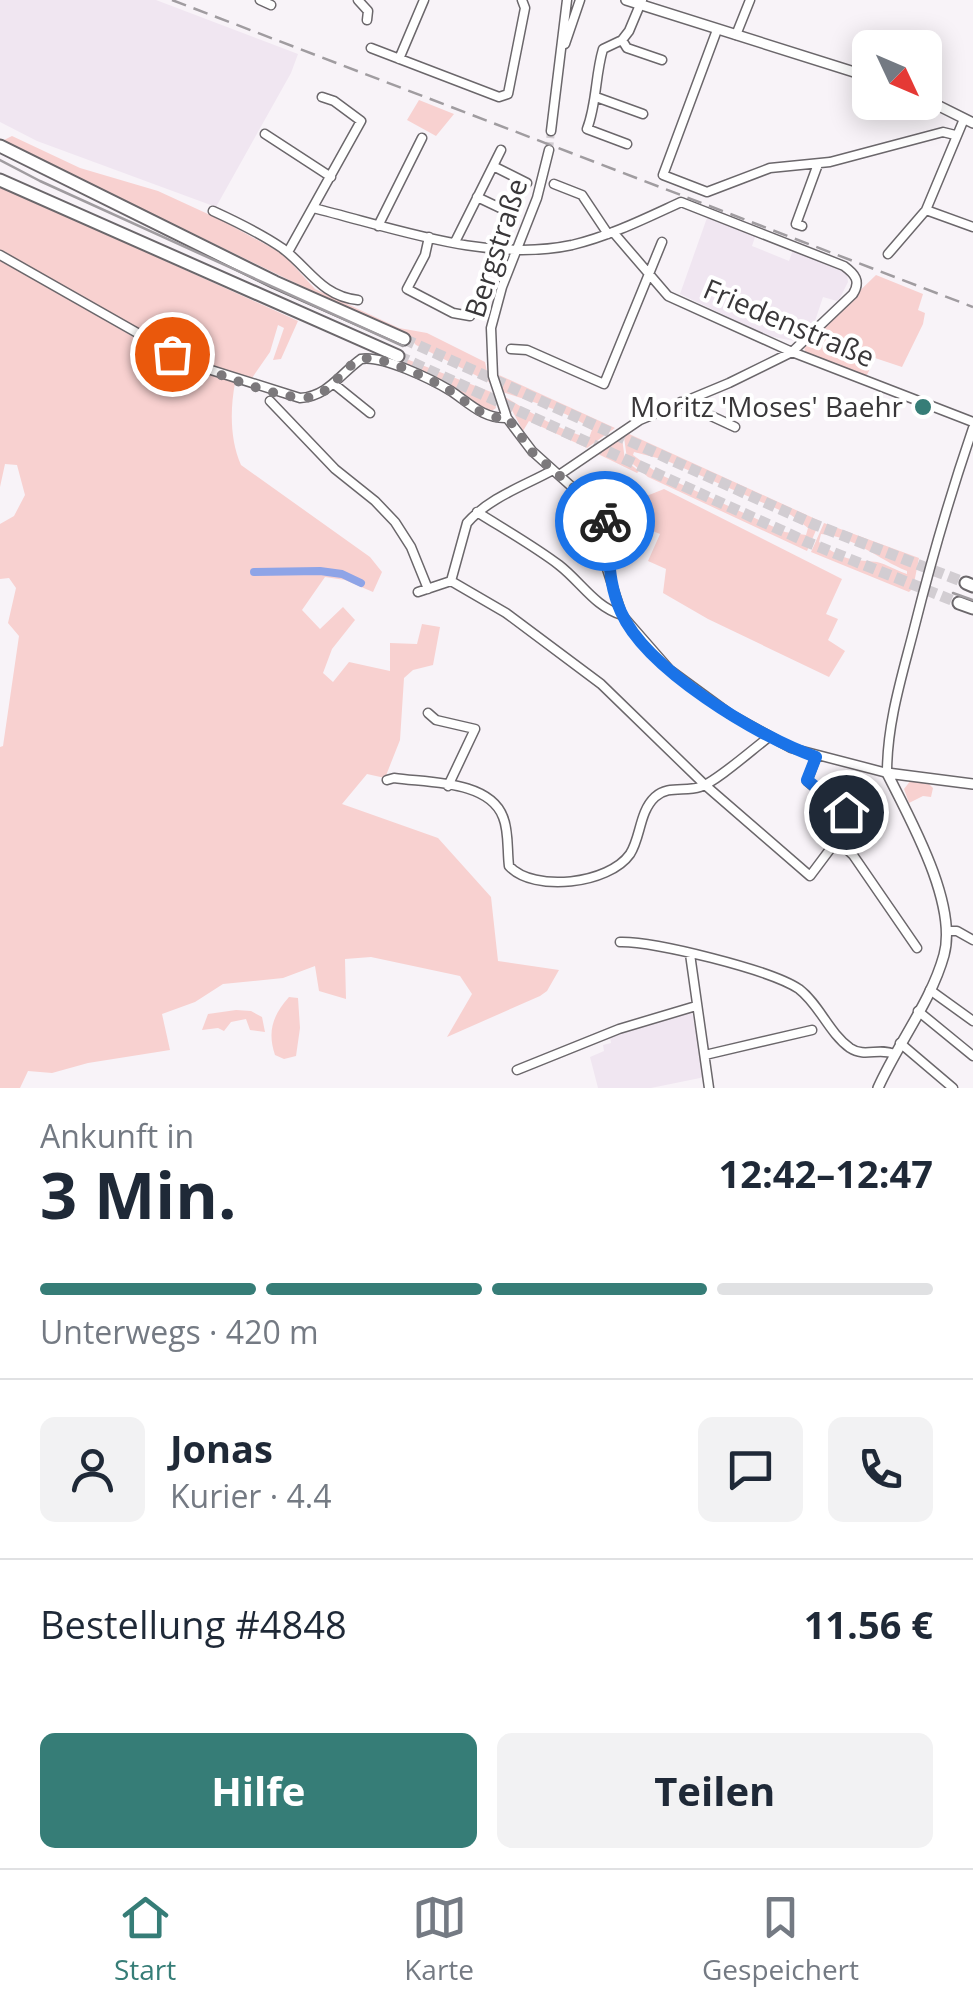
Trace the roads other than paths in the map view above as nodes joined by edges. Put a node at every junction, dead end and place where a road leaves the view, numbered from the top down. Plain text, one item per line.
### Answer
1 (260, 0) edge
2 (358, 0) edge
3 (424, 0) edge
4 (522, 0) edge
5 (568, 0) edge
6 (580, 0) edge
7 (626, 0) edge
8 (750, 0) edge
9 (641, 3) edge
10 (271, 5) dead end
11 (367, 20) dead end
12 (717, 30) junction
13 (736, 36) junction
14 (622, 40) junction
15 (371, 48) dead end
16 (399, 59) junction
17 (662, 60) dead end
18 (558, 62) junction
19 (852, 71) edge
20 (322, 97) dead end
21 (596, 97) junction
22 (942, 107) edge
23 (642, 114) dead end
24 (968, 121) edge
25 (552, 131) tunnel mouth
26 (265, 134) dead end
27 (955, 136) junction
28 (422, 138) dead end
29 (627, 144) dead end
30 (5, 148) edge
31 (501, 150) dead end
32 (549, 150) tunnel mouth
33 (818, 164) junction
34 (493, 166) junction
35 (331, 176) junction
36 (0, 180) edge
37 (526, 184) dead end
38 (554, 184) dead end
39 (477, 197) junction
40 (313, 208) junction
41 (926, 210) junction
42 (213, 211) dead end
43 (514, 216) dead end
44 (378, 226) junction
45 (802, 226) dead end
46 (973, 228) edge
47 (610, 232) junction
48 (429, 237) junction
49 (455, 242) junction
50 (662, 242) dead end
51 (516, 249) junction
52 (288, 252) junction
53 (888, 254) dead end
54 (0, 255) edge
55 (648, 276) junction
56 (358, 300) dead end
57 (470, 316) dead end
58 (404, 339) tunnel mouth
59 (511, 349) dead end
60 (792, 352) junction
61 (398, 356) tunnel mouth
62 (334, 384) junction
63 (270, 401) dead end
64 (681, 402) junction
65 (370, 413) dead end
66 (508, 418) junction
67 (973, 425) edge
68 (735, 427) dead end
69 (969, 452) edge
70 (556, 473) junction
71 (478, 512) junction
72 (450, 581) junction
73 (959, 603) tunnel mouth
74 (973, 608) edge
75 (622, 615) junction
76 (428, 713) dead end
77 (760, 731) junction
78 (769, 737) junction
79 (756, 746) junction
80 (816, 757) junction
81 (887, 773) junction
82 (910, 775) junction
83 (388, 780) dead end
84 (705, 784) junction
85 (973, 784) edge
86 (448, 786) junction
87 (900, 796) junction
88 (838, 840) junction
89 (948, 931) junction
90 (973, 940) edge
91 (620, 942) dead end
92 (916, 948) dead end
93 (690, 954) junction
94 (930, 990) junction
95 (696, 1006) junction
96 (918, 1010) junction
97 (973, 1021) edge
98 (812, 1030) dead end
99 (973, 1037) edge
100 (900, 1043) junction
101 (965, 1049) junction
102 (894, 1054) junction
103 (705, 1055) junction
104 (973, 1056) edge
105 (517, 1070) dead end
106 (708, 1088) edge
107 (878, 1088) edge
108 (953, 1088) edge

1 - 10 street
2 - 11 street
3 - 16 street
4 - 16 street
5 - 18 street
6 - 18 street
7 - 9 main road
8 - 13 street
9 - 12 main road
9 - 14 street
12 - 13 main road
12 - 33 street
13 - 19 main road
14 - 17 street
14 - 21 street
15 - 16 street
18 - 25 street
20 - 35 street
21 - 23 street
21 - 29 street
22 - 24 main road
24 - 27 street
26 - 35 street
27 - 33 street
27 - 41 street
28 - 44 street
30 - 58 highway
31 - 34 street
32 - 51 street, Bergstraße
33 - 45 street
34 - 37 street
34 - 39 street
35 - 40 street
36 - 61 highway
38 - 47 street, Friedenstraße
39 - 43 street
39 - 49 street
40 - 44 street
40 - 52 street
41 - 46 street
41 - 53 street
42 - 52 street
44 - 48 street
47 - 51 street
47 - 55 street, Friedenstraße
47 - 60 street
48 - 49 street
48 - 57 street
49 - 51 street
50 - 55 street
51 - 66 street, Bergstraße
52 - 56 street
54 - 62 street
55 - 59 street
55 - 60 street, Friedenstraße
60 - 64 street
60 - 67 street, Friedenstraße
62 - 65 street
62 - 66 street
63 - 72 street
64 - 68 street
64 - 70 street
66 - 70 street, Bergstraße
67 - 69 street
69 - 81 street
70 - 71 street
70 - 75 street, Bergstraße
71 - 72 street
71 - 75 street
72 - 84 street
73 - 74 highway
75 - 77 street, Bergstraße
76 - 86 street
77 - 78 street, Bergstraße
77 - 79 street
78 - 79 street
78 - 80 street, Bergstraße
79 - 84 street
80 - 81 street, Bergstraße
80 - 88 street
81 - 82 main road
81 - 87 main road
82 - 85 main road
82 - 87 main road
83 - 86 street
84 - 86 street
84 - 88 street
87 - 89 main road
88 - 92 street
89 - 90 street
89 - 94 main road
91 - 93 street
93 - 95 street
93 - 102 street
94 - 96 main road
94 - 97 street
95 - 103 street
95 - 105 street
96 - 100 main road
96 - 101 street
98 - 103 street
99 - 101 street
100 - 102 main road
100 - 108 street
101 - 104 street
102 - 107 main road
103 - 106 street

